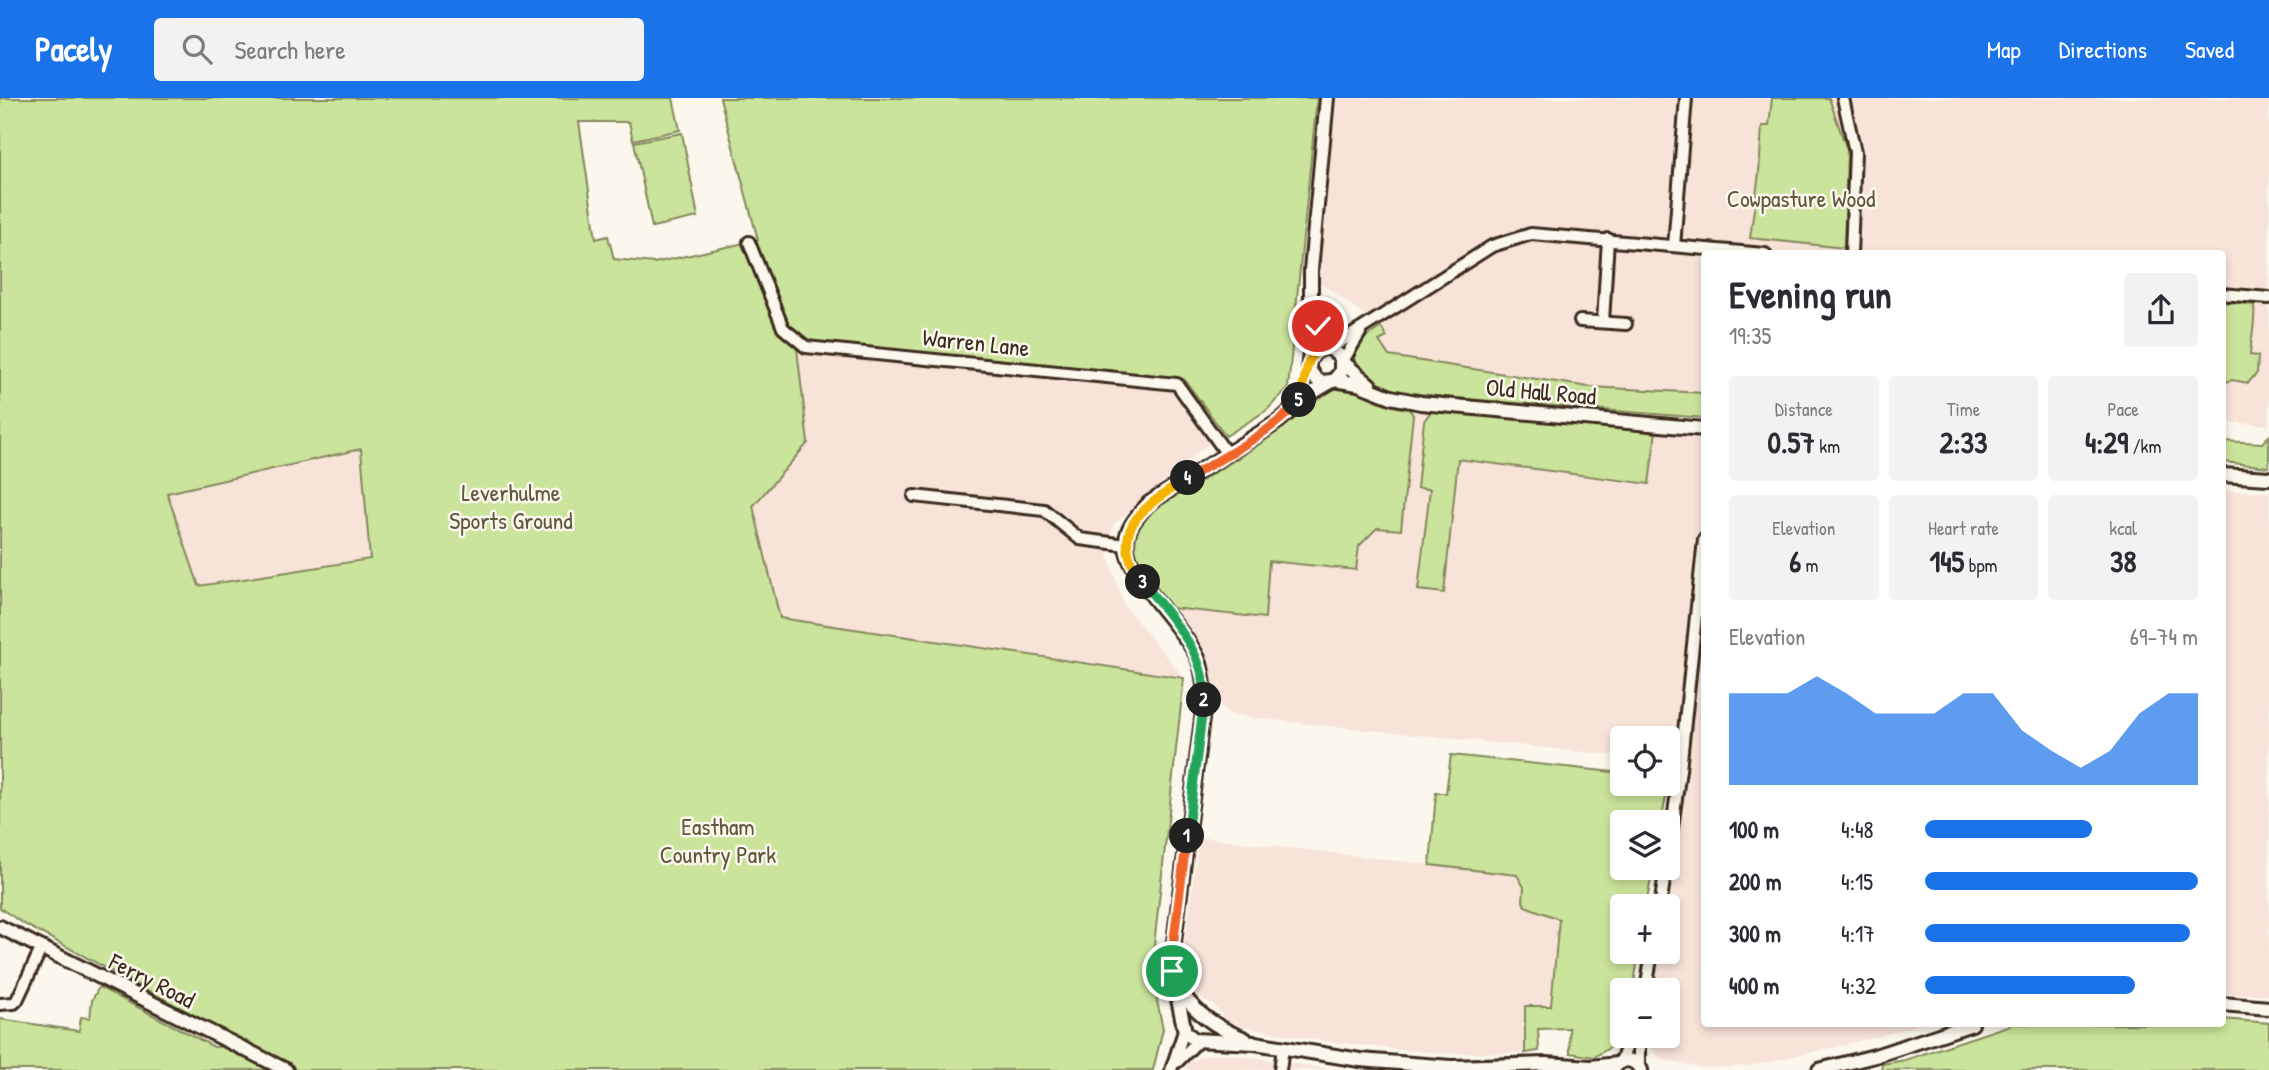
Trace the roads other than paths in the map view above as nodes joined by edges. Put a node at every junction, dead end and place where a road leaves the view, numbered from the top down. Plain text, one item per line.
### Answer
1 (1327, 98) edge
2 (1686, 98) edge
3 (1843, 98) edge
4 (1608, 239) junction
5 (749, 242) dead end
6 (1674, 246) junction
7 (1720, 250) edge
8 (1852, 250) edge
9 (2226, 294) edge
10 (2269, 298) edge
11 (1311, 303) junction
12 (1580, 321) dead end
13 (1603, 322) junction
14 (1626, 324) dead end
15 (1364, 329) junction
16 (1330, 348) junction
17 (1343, 361) junction
18 (1309, 363) junction
19 (1334, 380) junction
20 (1375, 390) junction
21 (1294, 408) junction
22 (1701, 429) edge
23 (1227, 454) junction
24 (2226, 474) edge
25 (2269, 478) edge
26 (914, 496) dead end
27 (1126, 545) junction
28 (1701, 569) edge
29 (1674, 810) edge
30 (0, 927) edge
31 (41, 949) junction
32 (1174, 978) junction
33 (0, 1004) edge
34 (2226, 1004) edge
35 (2269, 1008) edge
36 (1205, 1018) junction
37 (1185, 1027) junction
38 (1963, 1027) edge
39 (1199, 1040) junction
40 (1255, 1043) junction
41 (1283, 1048) junction
42 (1625, 1048) edge
43 (1640, 1048) edge
44 (1617, 1065) edge
45 (1437, 1068) edge
46 (1576, 1068) edge
47 (1641, 1068) edge
48 (286, 1070) edge
49 (1280, 1070) edge
50 (1819, 1070) edge

1 - 11 street
2 - 6 street
3 - 8 street
4 - 6 street
4 - 13 street
4 - 15 street
5 - 23 street, Warren Lane
6 - 7 street
9 - 10 street
11 - 16 street
11 - 18 street
12 - 13 street
13 - 14 street
15 - 16 street
15 - 17 street
16 - 17 street
16 - 18 street
17 - 19 street
17 - 20 street, Old Hall Road
18 - 19 street
18 - 21 street
19 - 20 street, Old Hall Road
19 - 21 street
20 - 22 street, Old Hall Road
21 - 23 street
23 - 27 street
24 - 25 street
26 - 27 street
27 - 32 street
28 - 29 street
30 - 31 street, Ferry Road
31 - 33 street
31 - 48 street, Ferry Road
32 - 36 street
32 - 37 street
34 - 35 street
36 - 37 street
36 - 39 street
36 - 40 street
37 - 39 street
37 - 39 street
38 - 50 street
39 - 40 street
40 - 41 street
41 - 45 street
41 - 49 street
42 - 44 street
43 - 47 street
44 - 46 street
44 - 47 street
45 - 46 street

